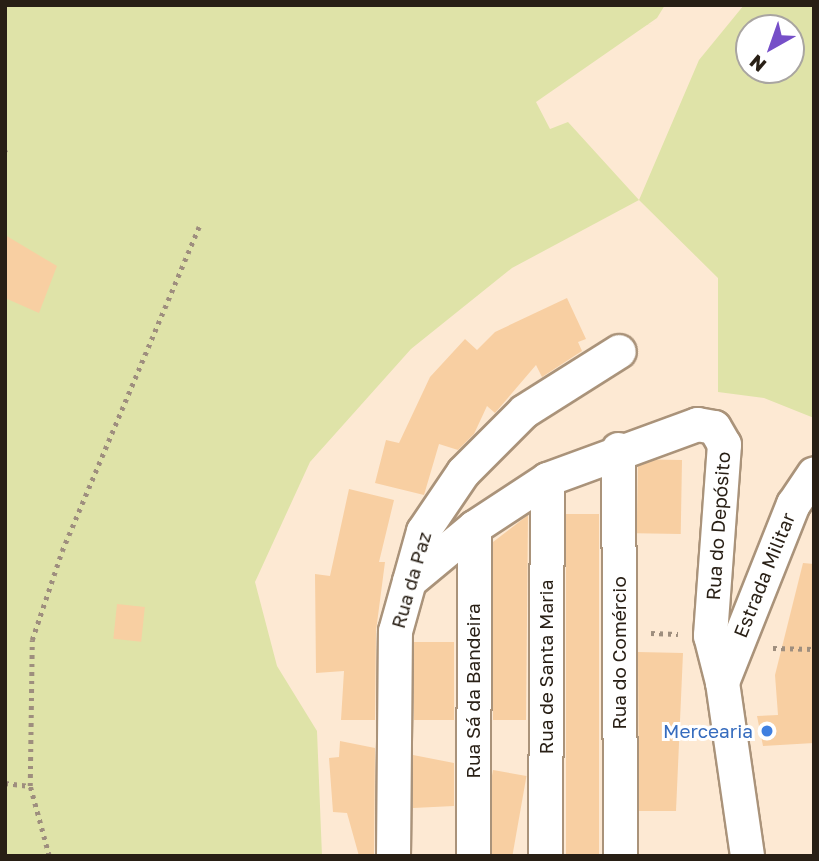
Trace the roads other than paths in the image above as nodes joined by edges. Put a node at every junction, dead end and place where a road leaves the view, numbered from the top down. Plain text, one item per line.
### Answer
1 (619, 351) dead end
2 (618, 449) junction
3 (814, 473) edge
4 (547, 479) junction
5 (474, 527) junction
6 (409, 581) junction
7 (722, 682) junction
8 (393, 856) edge
9 (473, 856) edge
10 (545, 856) edge
11 (620, 856) edge
12 (747, 856) edge

1 - 6 street, Rua da Paz
2 - 4 street, Rua do Depósito
2 - 7 street, Rua do Depósito
2 - 11 street, Rua do Comércio
3 - 7 street, Estrada Militar
4 - 5 street, Rua do Depósito
4 - 10 street, Rua de Santa Maria
5 - 6 street, Rua do Depósito
5 - 9 street, Rua Sá da Bandeira
6 - 8 street, Rua da Paz
7 - 12 street, Rua do Depósito

